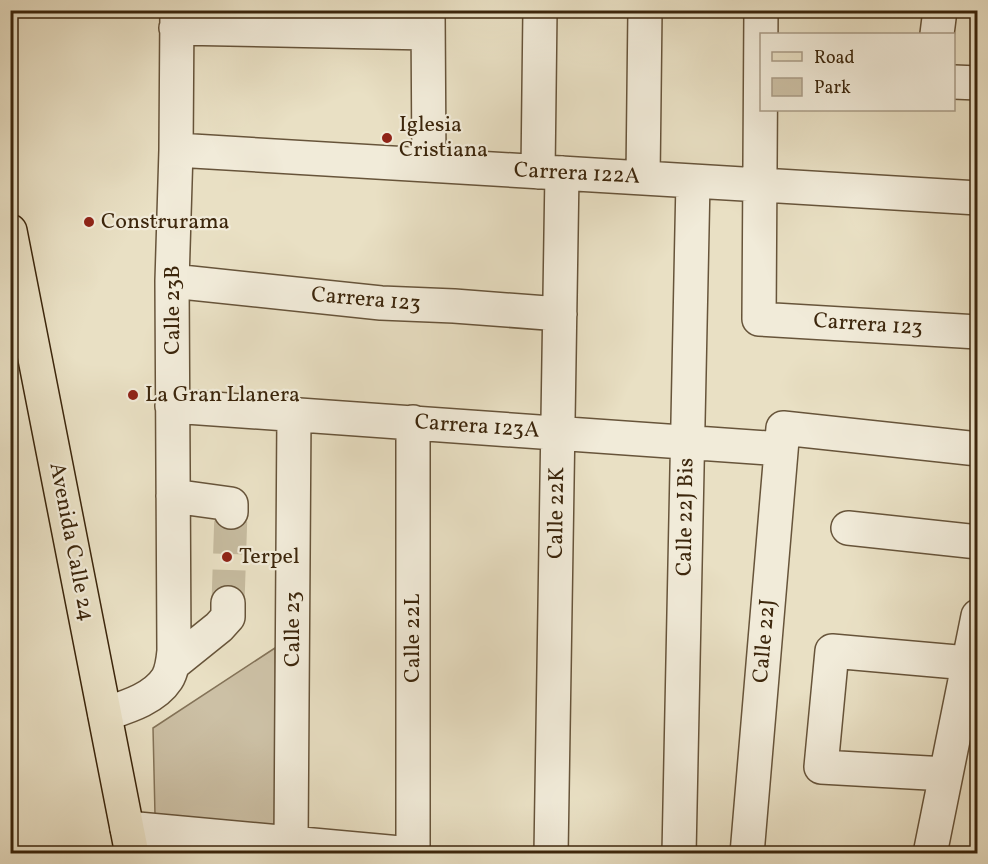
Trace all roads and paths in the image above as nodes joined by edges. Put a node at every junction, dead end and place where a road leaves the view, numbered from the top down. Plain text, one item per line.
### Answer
1 (540, 10) edge
2 (645, 10) edge
3 (761, 10) edge
4 (940, 10) edge
5 (176, 19) edge
6 (428, 22) edge
7 (761, 33) edge
8 (937, 33) edge
9 (955, 82) edge
10 (978, 83) edge
11 (761, 111) edge
12 (176, 150) junction
13 (429, 165) junction
14 (550, 172) junction
15 (643, 178) junction
16 (693, 181) junction
17 (760, 185) junction
18 (978, 198) edge
19 (10, 231) edge
20 (172, 282) junction
21 (560, 314) junction
22 (978, 332) edge
23 (172, 406) junction
24 (294, 414) junction
25 (413, 422) junction
26 (558, 432) junction
27 (782, 438) junction
28 (688, 442) junction
29 (978, 449) edge
30 (173, 496) junction
31 (231, 512) dead end
32 (848, 528) dead end
33 (978, 542) edge
34 (228, 603) tunnel mouth
35 (978, 616) edge
36 (968, 663) junction
37 (173, 664) junction
38 (105, 714) junction
39 (946, 774) junction
40 (129, 841) edge
41 (291, 843) junction
42 (412, 854) edge
43 (550, 854) edge
44 (680, 854) edge
45 (747, 854) edge
46 (930, 854) edge

1 - 14 street, Calle 22K
2 - 15 street
3 - 7 street
4 - 8 street
5 - 6 street
5 - 12 street, Calle 23B
6 - 13 street
9 - 10 street
11 - 17 street
12 - 13 street, Carrera 122A
12 - 20 street, Calle 23B
13 - 14 street, Carrera 122A
14 - 15 street, Carrera 122A
14 - 21 street, Calle 22K
15 - 16 street, Carrera 122A
16 - 17 street, Carrera 122A
16 - 28 street, Calle 22J Bis
17 - 18 street, Carrera 122A
17 - 22 street, Carrera 123
19 - 38 main road, Avenida Calle 24
20 - 21 street, Carrera 123
20 - 23 street, Calle 23B
21 - 26 street, Calle 22K
23 - 24 street, Carrera 123A
23 - 30 street, Calle 23B
24 - 25 street, Carrera 123A
24 - 41 street, Calle 23
25 - 26 street, Carrera 123A
25 - 42 street, Calle 22L
26 - 28 street, Carrera 123A
26 - 43 street, Calle 22K
27 - 28 street, Carrera 123A
27 - 29 street, Carrera 123A
27 - 45 street, Calle 22J
28 - 44 street, Calle 22J Bis
30 - 31 street
30 - 37 street, Calle 23B
32 - 33 street
34 - 37 street
35 - 36 street
36 - 39 street
36 - 39 street
37 - 38 street, Calle 23B
38 - 40 main road, Avenida Calle 24
39 - 46 street
40 - 41 street
41 - 42 street

